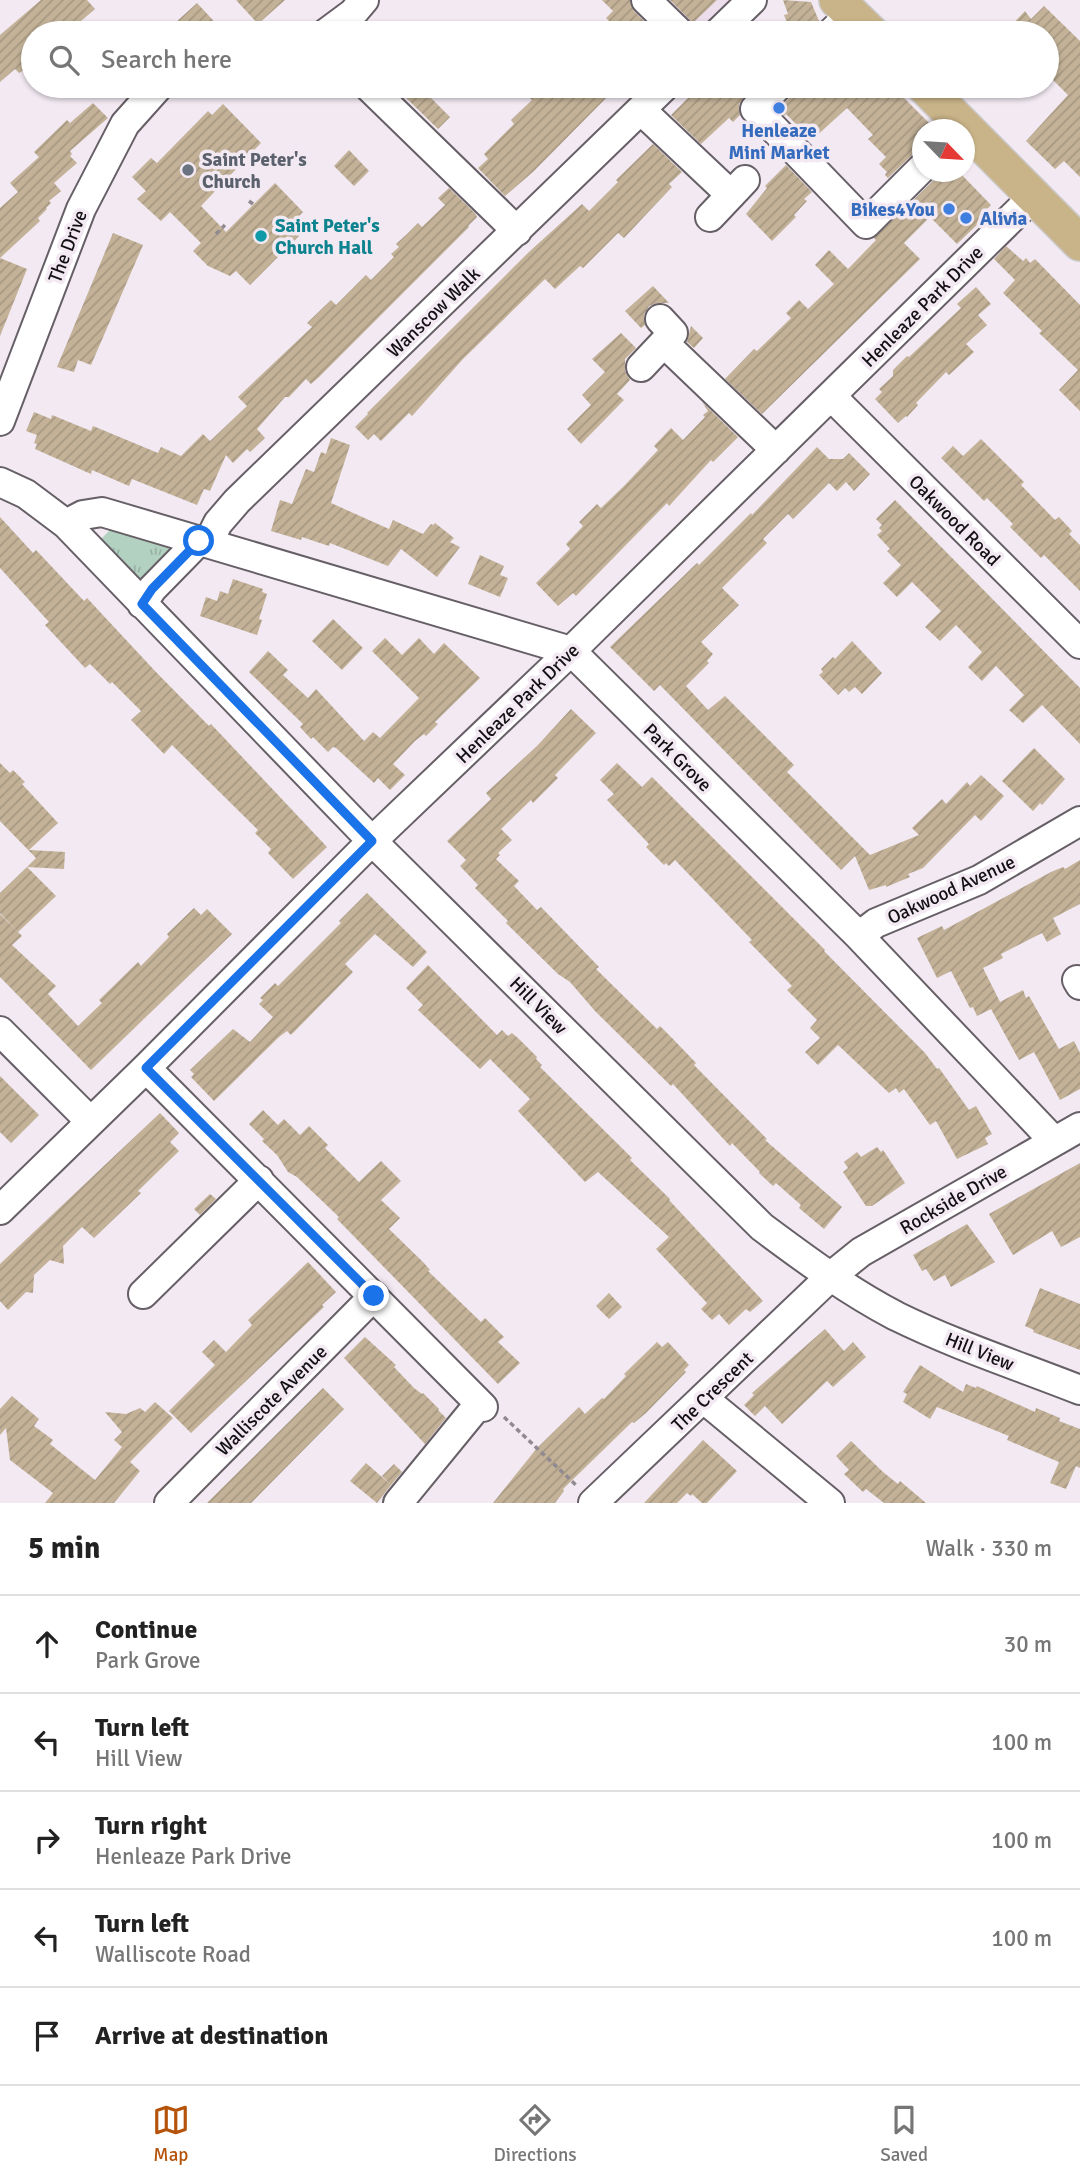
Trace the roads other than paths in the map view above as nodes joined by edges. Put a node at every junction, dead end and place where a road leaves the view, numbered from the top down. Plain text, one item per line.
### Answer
1 (365, 0) edge
2 (646, 0) edge
3 (752, 0) edge
4 (342, 21) edge
5 (668, 21) edge
6 (730, 21) edge
7 (148, 98) edge
8 (380, 98) edge
9 (653, 98) edge
10 (766, 98) edge
11 (935, 98) edge
12 (641, 110) junction
13 (955, 119) edge
14 (975, 139) edge
15 (912, 178) edge
16 (1034, 196) junction
17 (710, 217) dead end
18 (517, 231) junction
19 (1080, 243) edge
20 (641, 367) dead end
21 (831, 396) junction
22 (0, 421) edge
23 (776, 450) junction
24 (0, 481) edge
25 (66, 524) junction
26 (204, 542) junction
27 (142, 604) junction
28 (1080, 644) edge
29 (572, 651) junction
30 (1080, 821) edge
31 (372, 841) junction
32 (859, 936) junction
33 (0, 1031) edge
34 (146, 1068) junction
35 (90, 1121) junction
36 (1080, 1127) edge
37 (1054, 1141) junction
38 (259, 1180) junction
39 (0, 1210) edge
40 (830, 1278) junction
41 (143, 1294) dead end
42 (374, 1296) junction
43 (1080, 1390) edge
44 (704, 1399) junction
45 (169, 1503) edge
46 (398, 1503) edge
47 (593, 1503) edge
48 (830, 1503) edge

1 - 4 street
2 - 5 street
3 - 6 street
7 - 22 street, The Drive
8 - 18 street
9 - 12 street, Wanscow Walk
10 - 15 street
11 - 13 main road
12 - 17 street
12 - 18 street, Wanscow Walk
14 - 16 main road
16 - 19 main road
16 - 21 street, Henleaze Park Drive
18 - 26 street, Wanscow Walk
20 - 23 street
21 - 23 street, Henleaze Park Drive
21 - 28 street, Oakwood Road
23 - 29 street, Henleaze Park Drive
24 - 25 street
25 - 26 street, Park Grove
25 - 27 street, Hill View
26 - 27 street
26 - 29 street, Park Grove
27 - 31 street, Hill View
29 - 31 street, Henleaze Park Drive
29 - 32 street, Park Grove
30 - 32 street, Oakwood Avenue
31 - 34 street, Henleaze Park Drive
31 - 40 street, Hill View
32 - 37 street, Park Grove
33 - 35 street
34 - 35 street, Henleaze Park Drive
34 - 38 street
35 - 39 street, Henleaze Park Drive
36 - 37 street, Rockside Drive
37 - 40 street, Rockside Drive
38 - 41 street
38 - 42 street
40 - 43 street, Hill View
40 - 44 street, The Crescent
42 - 45 street, Walliscote Avenue
42 - 46 street
44 - 47 street, The Crescent
44 - 48 street

